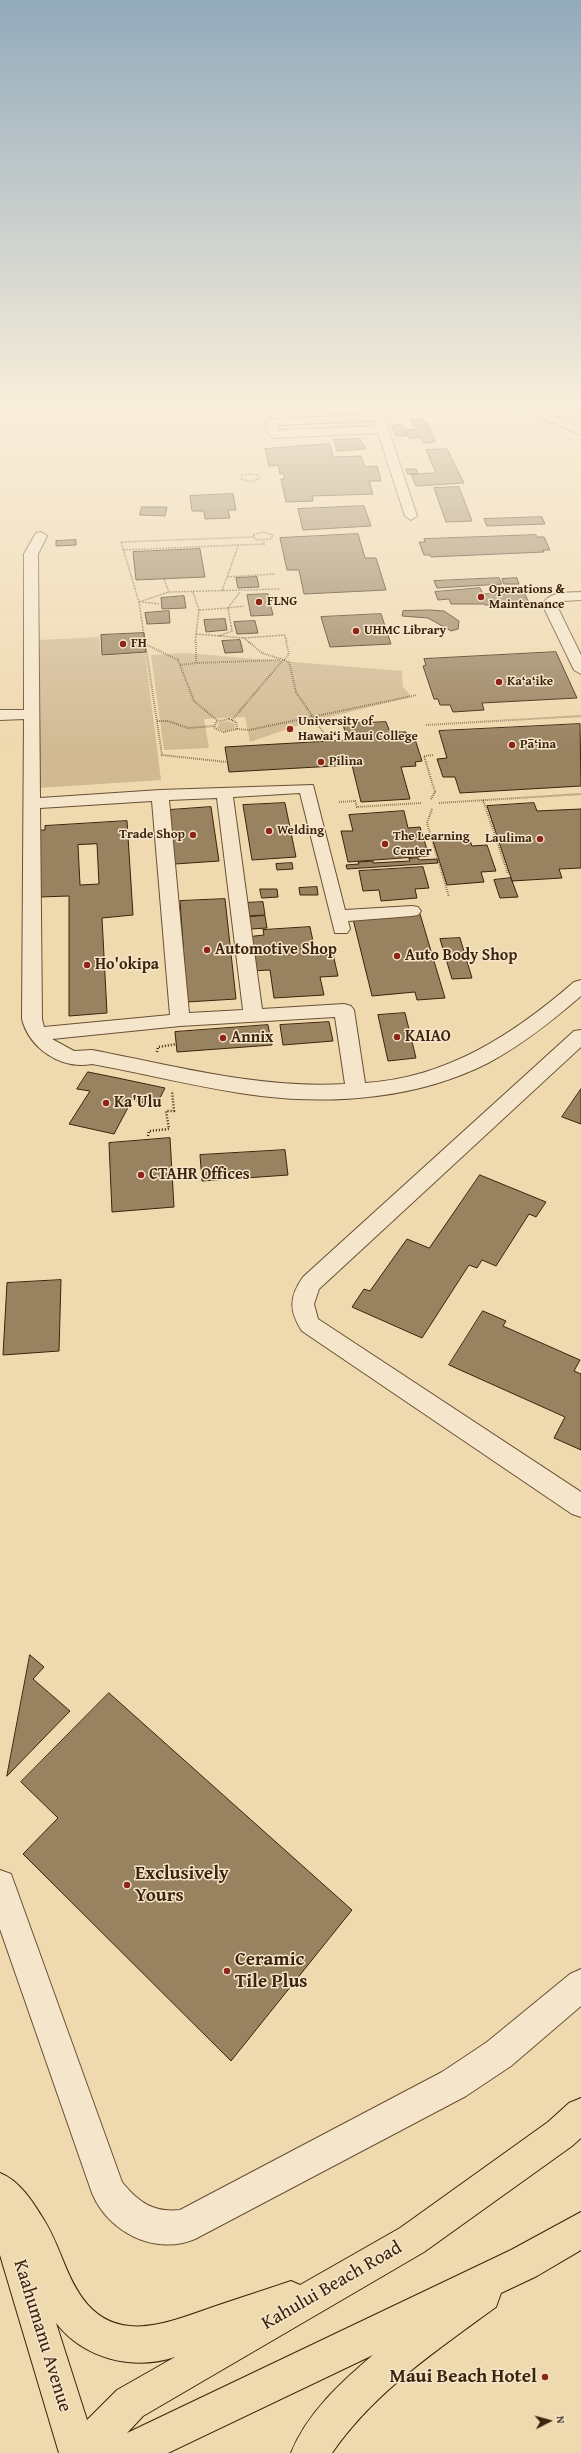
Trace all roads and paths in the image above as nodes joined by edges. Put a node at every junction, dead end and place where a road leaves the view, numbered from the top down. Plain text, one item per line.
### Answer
1 (41, 536) dead end
2 (253, 536) junction
3 (264, 541) junction
4 (238, 546) junction
5 (123, 550) junction
6 (275, 574) dead end
7 (227, 577) junction
8 (164, 579) dead end
9 (280, 589) dead end
10 (222, 591) junction
11 (169, 592) junction
12 (193, 592) junction
13 (240, 592) junction
14 (581, 596) edge
15 (139, 602) junction
16 (159, 604) dead end
17 (244, 606) dead end
18 (228, 608) junction
19 (199, 610) junction
20 (196, 634) junction
21 (219, 636) junction
22 (244, 638) junction
23 (147, 645) junction
24 (284, 660) junction
25 (196, 663) junction
26 (180, 665) junction
27 (581, 670) edge
28 (417, 695) dead end
29 (32, 714) junction
30 (0, 715) edge
31 (581, 716) edge
32 (314, 717) junction
33 (232, 720) junction
34 (157, 721) junction
35 (218, 721) junction
36 (426, 725) dead end
37 (214, 726) junction
38 (237, 728) junction
39 (327, 738) dead end
40 (434, 755) dead end
41 (227, 762) dead end
42 (224, 792) junction
43 (581, 794) edge
44 (160, 795) junction
45 (431, 799) dead end
46 (483, 800) junction
47 (339, 802) dead end
48 (32, 803) junction
49 (439, 803) dead end
50 (421, 804) dead end
51 (432, 808) dead end
52 (508, 874) dead end
53 (450, 896) dead end
54 (412, 910) dead end
55 (581, 986) edge
56 (253, 1016) junction
57 (180, 1020) junction
58 (36, 1034) junction
59 (581, 1036) edge
60 (177, 1044) dead end
61 (157, 1054) dead end
62 (170, 1086) dead end
63 (356, 1092) junction
64 (148, 1136) dead end
65 (581, 1506) edge
66 (0, 1885) edge
67 (581, 1985) edge
68 (581, 2115) edge
69 (0, 2190) edge
70 (0, 2197) edge
71 (581, 2230) edge
72 (524, 2263) junction
73 (327, 2288) junction
74 (78, 2453) edge
75 (84, 2453) edge
76 (127, 2453) edge
77 (310, 2453) edge

1 - 29 street
2 - 3 path
2 - 3 path
2 - 5 path
3 - 4 path
4 - 5 path
4 - 7 path
5 - 15 path
6 - 7 path
7 - 10 path
8 - 11 path
9 - 13 path
10 - 12 path
10 - 13 path
11 - 12 path
11 - 15 path
12 - 19 path
13 - 18 path
14 - 27 street
15 - 16 path
15 - 23 path
17 - 18 path
18 - 19 path
18 - 21 path
19 - 20 path
20 - 21 path
20 - 25 path
21 - 22 path
22 - 24 path
22 - 24 path
23 - 26 path
23 - 34 path
24 - 25 path
24 - 32 path
24 - 33 path
25 - 26 path
26 - 35 path
28 - 32 path
29 - 30 street
29 - 48 street
31 - 36 path
32 - 38 path
32 - 39 path
33 - 35 path
33 - 38 path
34 - 37 path
34 - 41 path
35 - 37 path
37 - 38 path
40 - 45 path
42 - 44 street
42 - 54 street
42 - 56 street
43 - 46 path
44 - 48 street
44 - 57 street
46 - 49 path
46 - 52 path
47 - 50 path
48 - 58 street
51 - 53 path
55 - 63 street
56 - 57 street
56 - 63 street
57 - 58 street
58 - 63 street
59 - 65 street
60 - 61 path
62 - 64 path
66 - 67 street
68 - 73 main road, Kahului Beach Road
69 - 73 main road
70 - 74 main road, Kaahumanu Avenue
71 - 72 main road
72 - 76 main road
72 - 77 main road
73 - 75 main road, Kahului Beach Road

